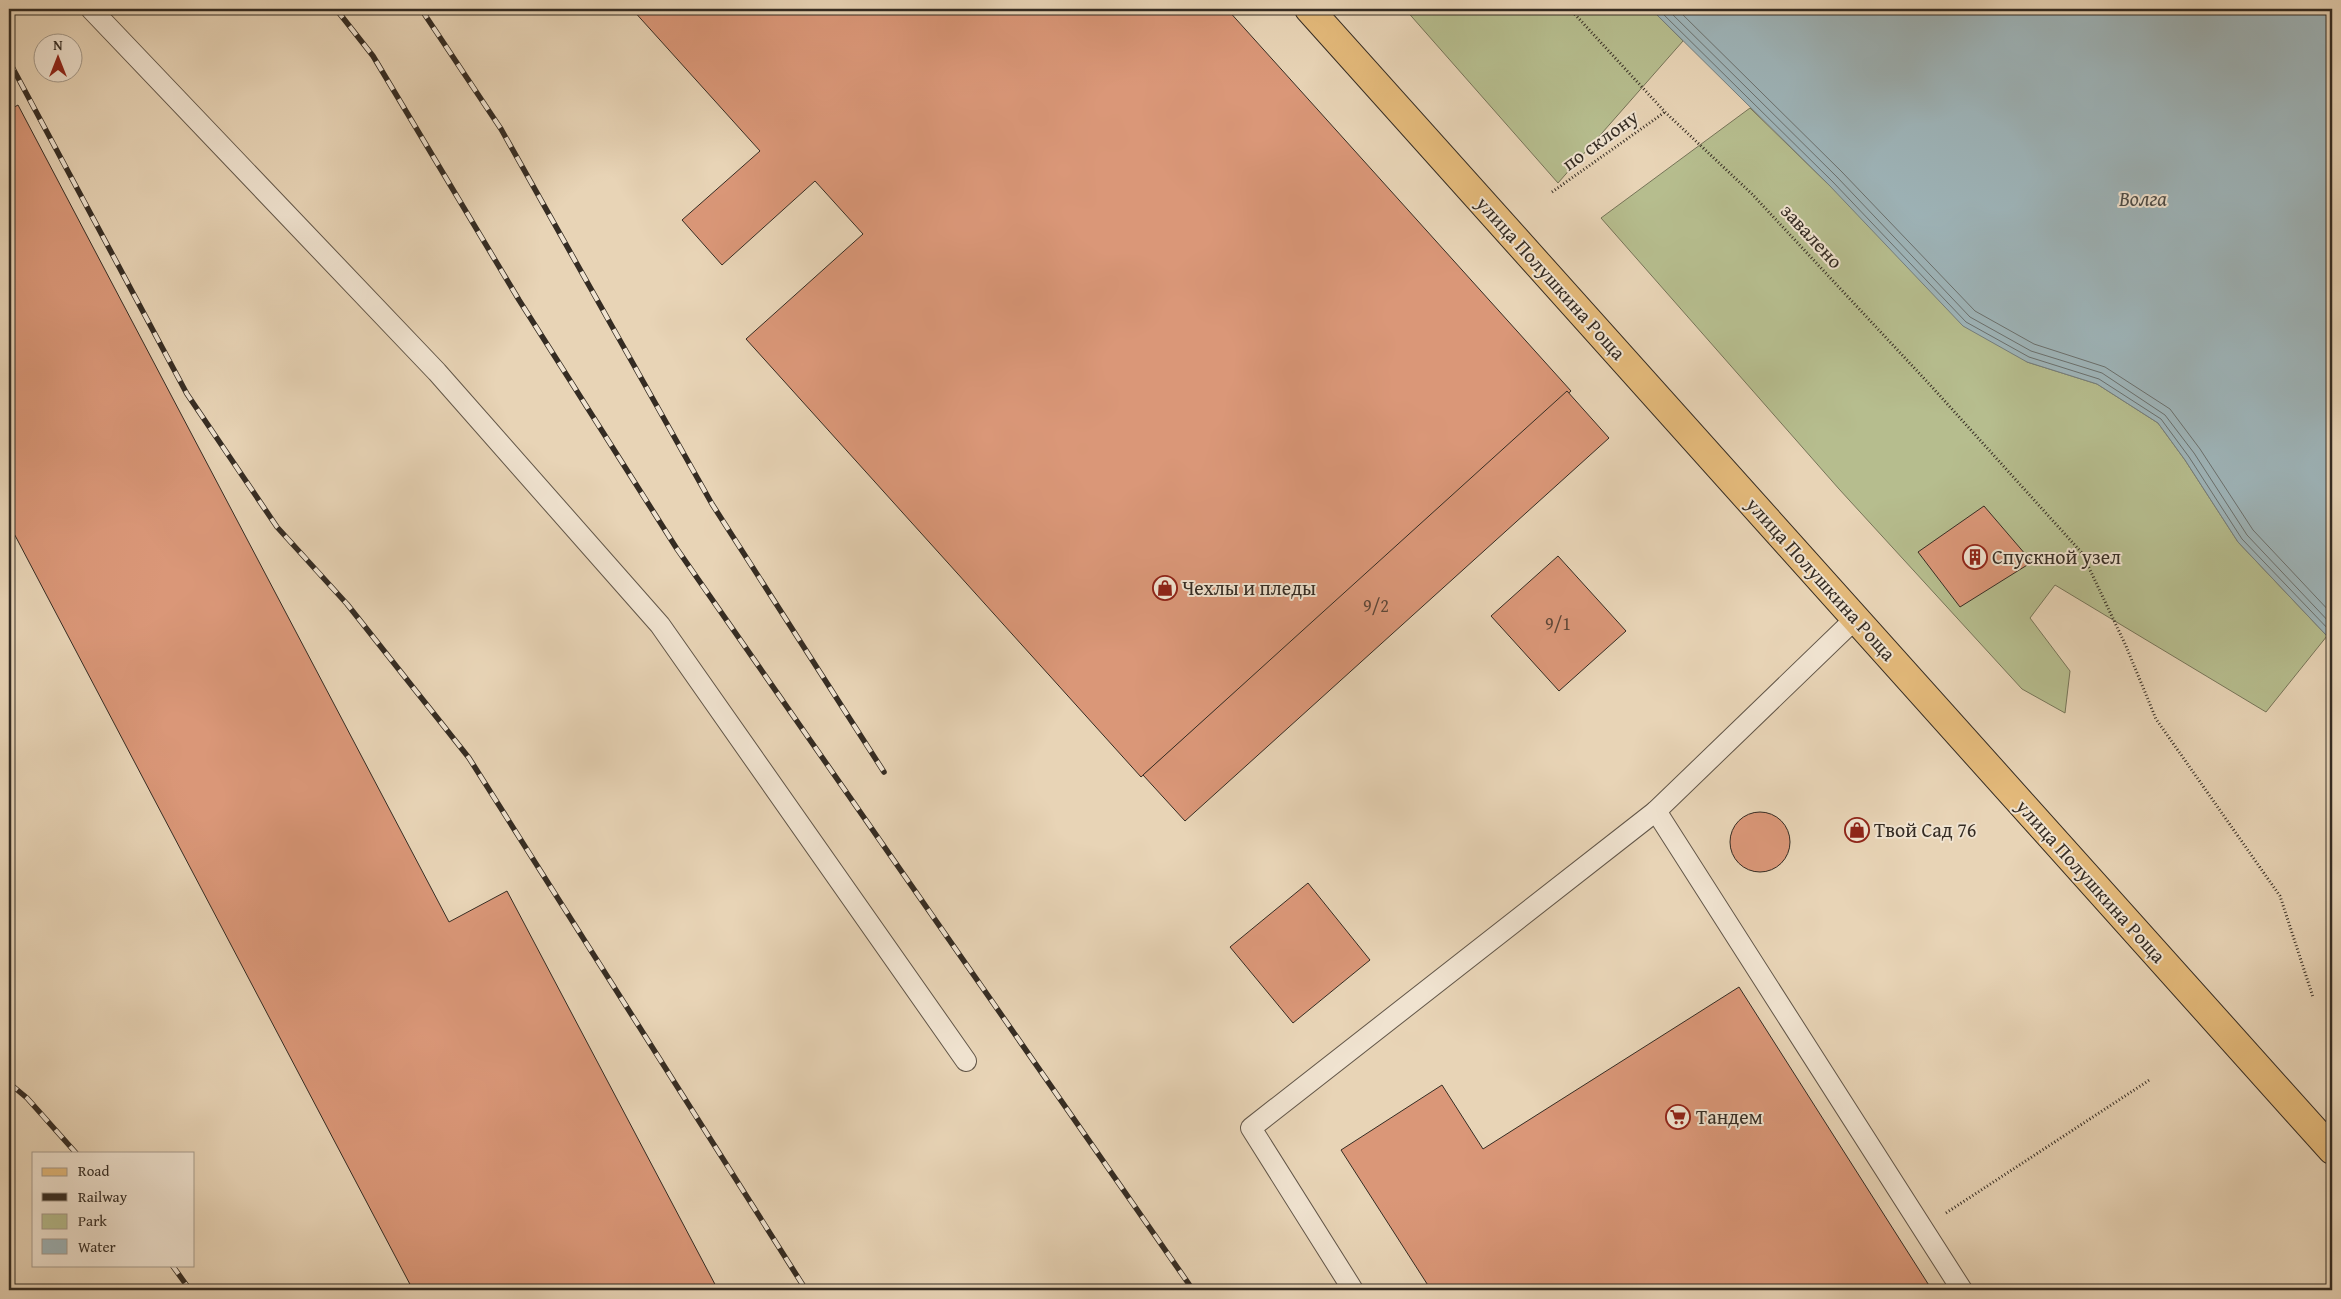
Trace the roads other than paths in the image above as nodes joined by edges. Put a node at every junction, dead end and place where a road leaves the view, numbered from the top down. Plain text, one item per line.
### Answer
1 (91, 9) edge
2 (1309, 9) edge
3 (1856, 618) junction
4 (1656, 811) junction
5 (966, 1061) dead end
6 (2332, 1150) edge
7 (1353, 1290) edge
8 (1962, 1290) edge

1 - 5 lane
2 - 3 main road, улица Полушкина Роща
3 - 4 lane
3 - 6 main road, улица Полушкина Роща
4 - 7 lane
4 - 8 lane

